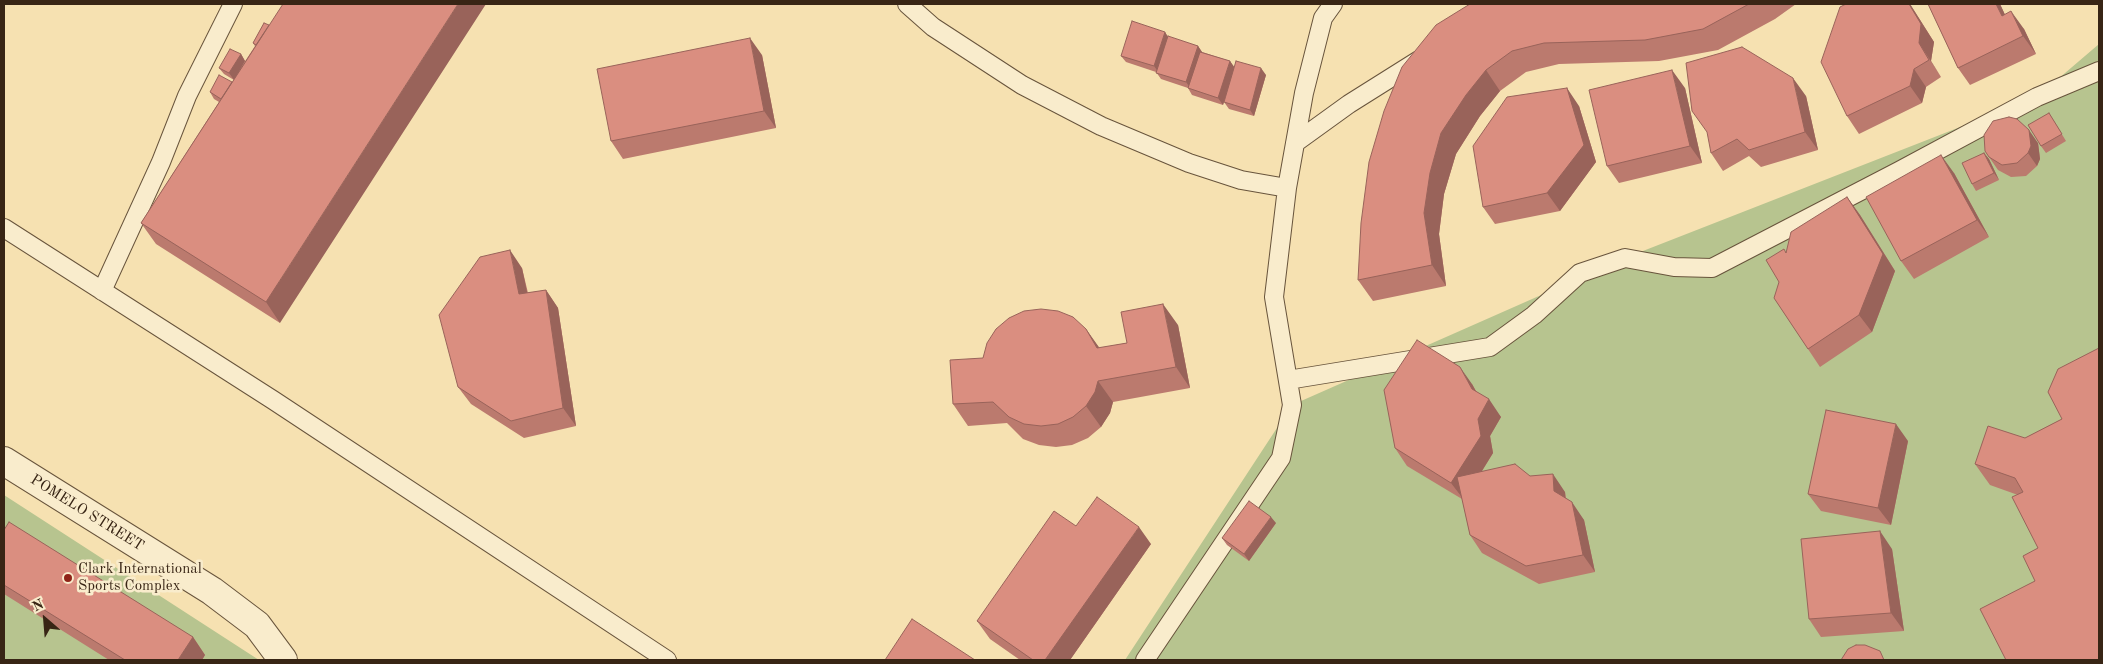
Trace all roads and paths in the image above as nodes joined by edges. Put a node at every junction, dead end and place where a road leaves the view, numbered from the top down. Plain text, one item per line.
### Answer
1 (233, 4) edge
2 (906, 4) edge
3 (1334, 4) edge
4 (1434, 51) edge
5 (2099, 71) edge
6 (1295, 143) junction
7 (1287, 188) junction
8 (4, 228) edge
9 (102, 292) junction
10 (1288, 380) junction
11 (4, 462) edge
12 (283, 660) edge
13 (667, 660) edge
14 (1145, 660) edge

1 - 9 lane
2 - 7 lane
3 - 6 lane
4 - 6 lane
5 - 10 lane
6 - 7 lane
7 - 10 lane
8 - 9 lane
9 - 13 lane
10 - 14 lane
11 - 12 street, POMELO STREET

